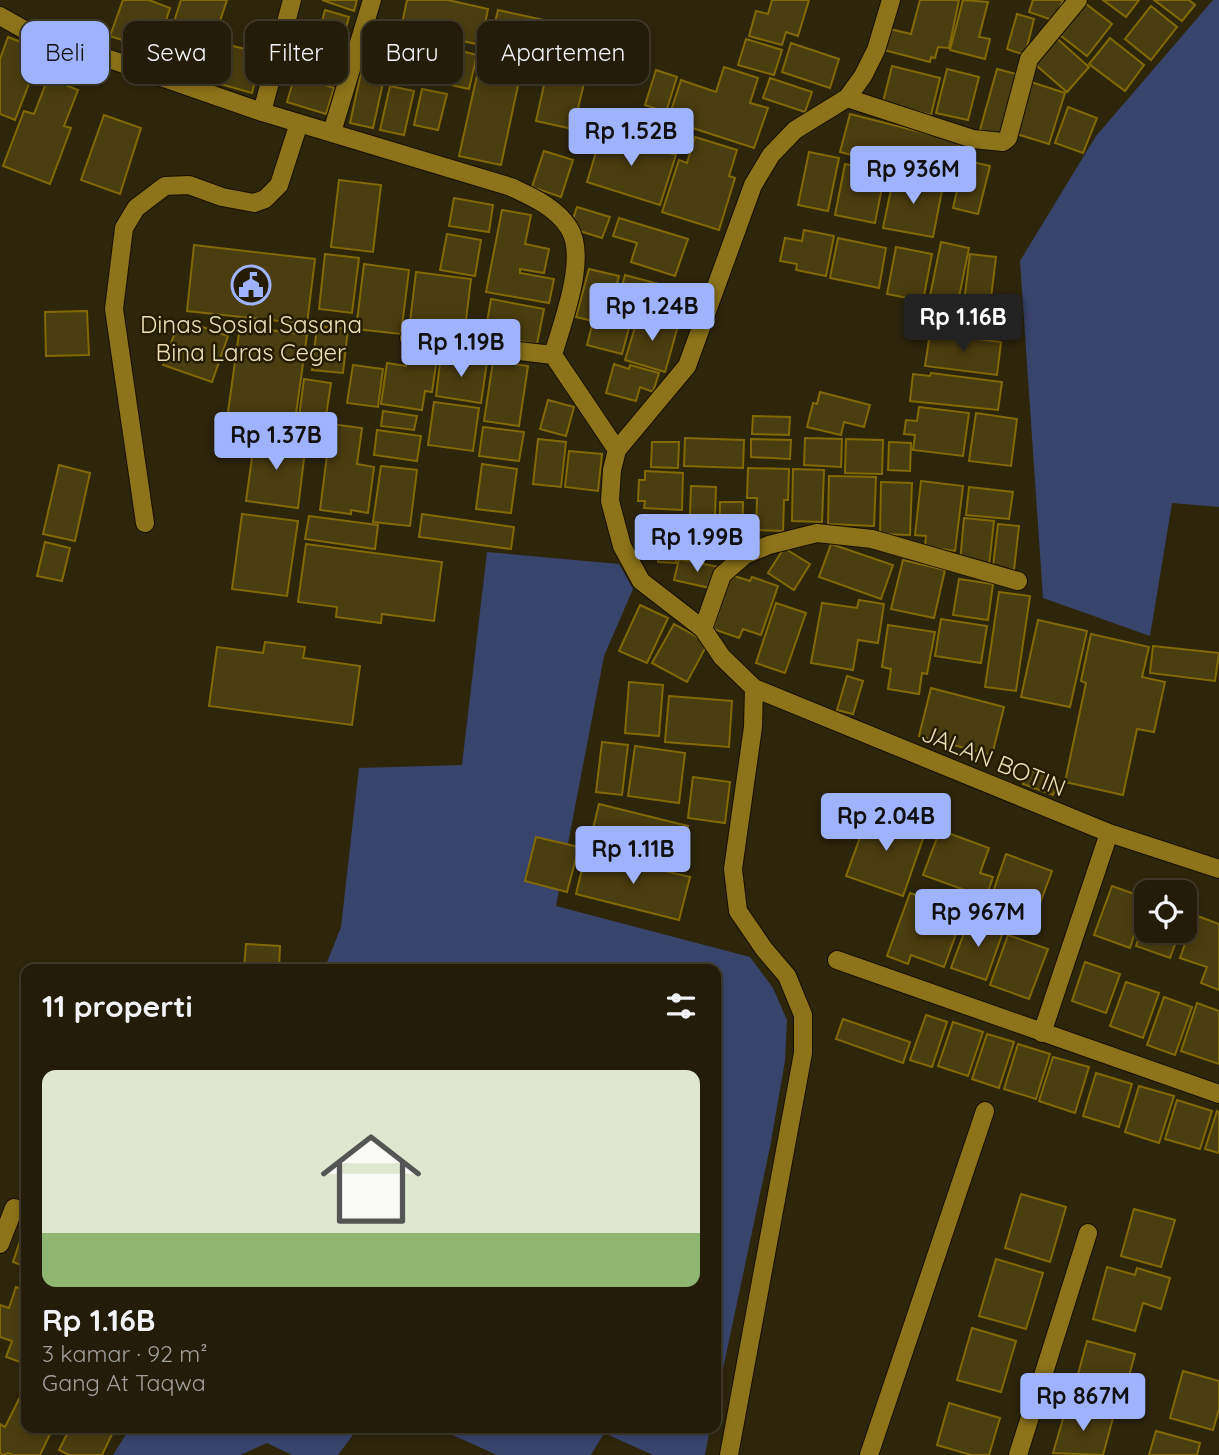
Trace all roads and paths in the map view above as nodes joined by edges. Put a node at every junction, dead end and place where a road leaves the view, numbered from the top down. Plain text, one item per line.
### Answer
1 (292, 0) edge
2 (372, 0) edge
3 (891, 0) edge
4 (1078, 0) edge
5 (0, 16) edge
6 (847, 98) junction
7 (262, 112) junction
8 (299, 123) junction
9 (332, 132) junction
10 (409, 338) dead end
11 (553, 355) junction
12 (617, 450) junction
13 (145, 523) dead end
14 (1018, 582) dead end
15 (703, 629) junction
16 (754, 688) junction
17 (1109, 833) junction
18 (1219, 869) edge
19 (837, 960) dead end
20 (1042, 1033) junction
21 (1219, 1094) edge
22 (985, 1111) dead end
23 (13, 1208) dead end
24 (1088, 1233) dead end
25 (0, 1244) edge
26 (729, 1455) edge
27 (869, 1455) edge
28 (1018, 1455) edge

1 - 7 street
2 - 9 street
3 - 6 street
4 - 6 street
5 - 7 street
6 - 12 street
7 - 8 street
8 - 9 street
8 - 13 street
9 - 11 street
10 - 11 street
11 - 12 street
12 - 15 street
14 - 15 street
15 - 16 street
16 - 17 street, JALAN BOTIN
16 - 26 street
17 - 18 street, JALAN BOTIN
17 - 20 street
19 - 20 street
20 - 21 street
22 - 27 street
23 - 25 street
24 - 28 street

